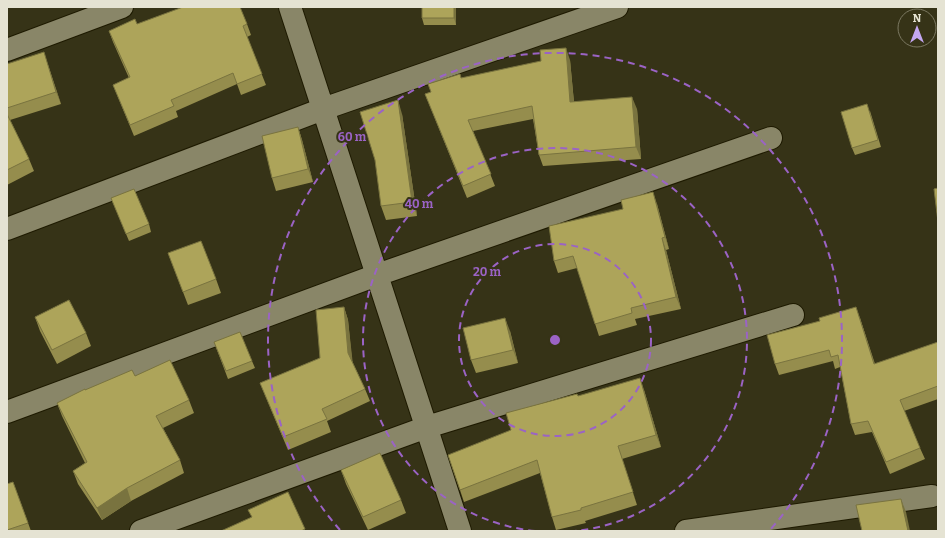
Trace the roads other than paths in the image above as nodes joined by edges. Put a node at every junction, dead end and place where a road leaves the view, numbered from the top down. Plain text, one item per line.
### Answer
1 (122, 7) edge
2 (290, 7) edge
3 (617, 7) edge
4 (7, 50) edge
5 (323, 109) junction
6 (771, 138) dead end
7 (7, 229) edge
8 (377, 275) junction
9 (793, 315) dead end
10 (7, 412) edge
11 (427, 427) junction
12 (932, 496) dead end
13 (141, 531) edge
14 (460, 531) edge
15 (686, 531) edge

1 - 4 street
2 - 5 street
3 - 5 street
5 - 7 street
5 - 8 street
6 - 8 street
8 - 10 street
8 - 11 street
9 - 11 street
11 - 13 street
11 - 14 street
12 - 15 street

